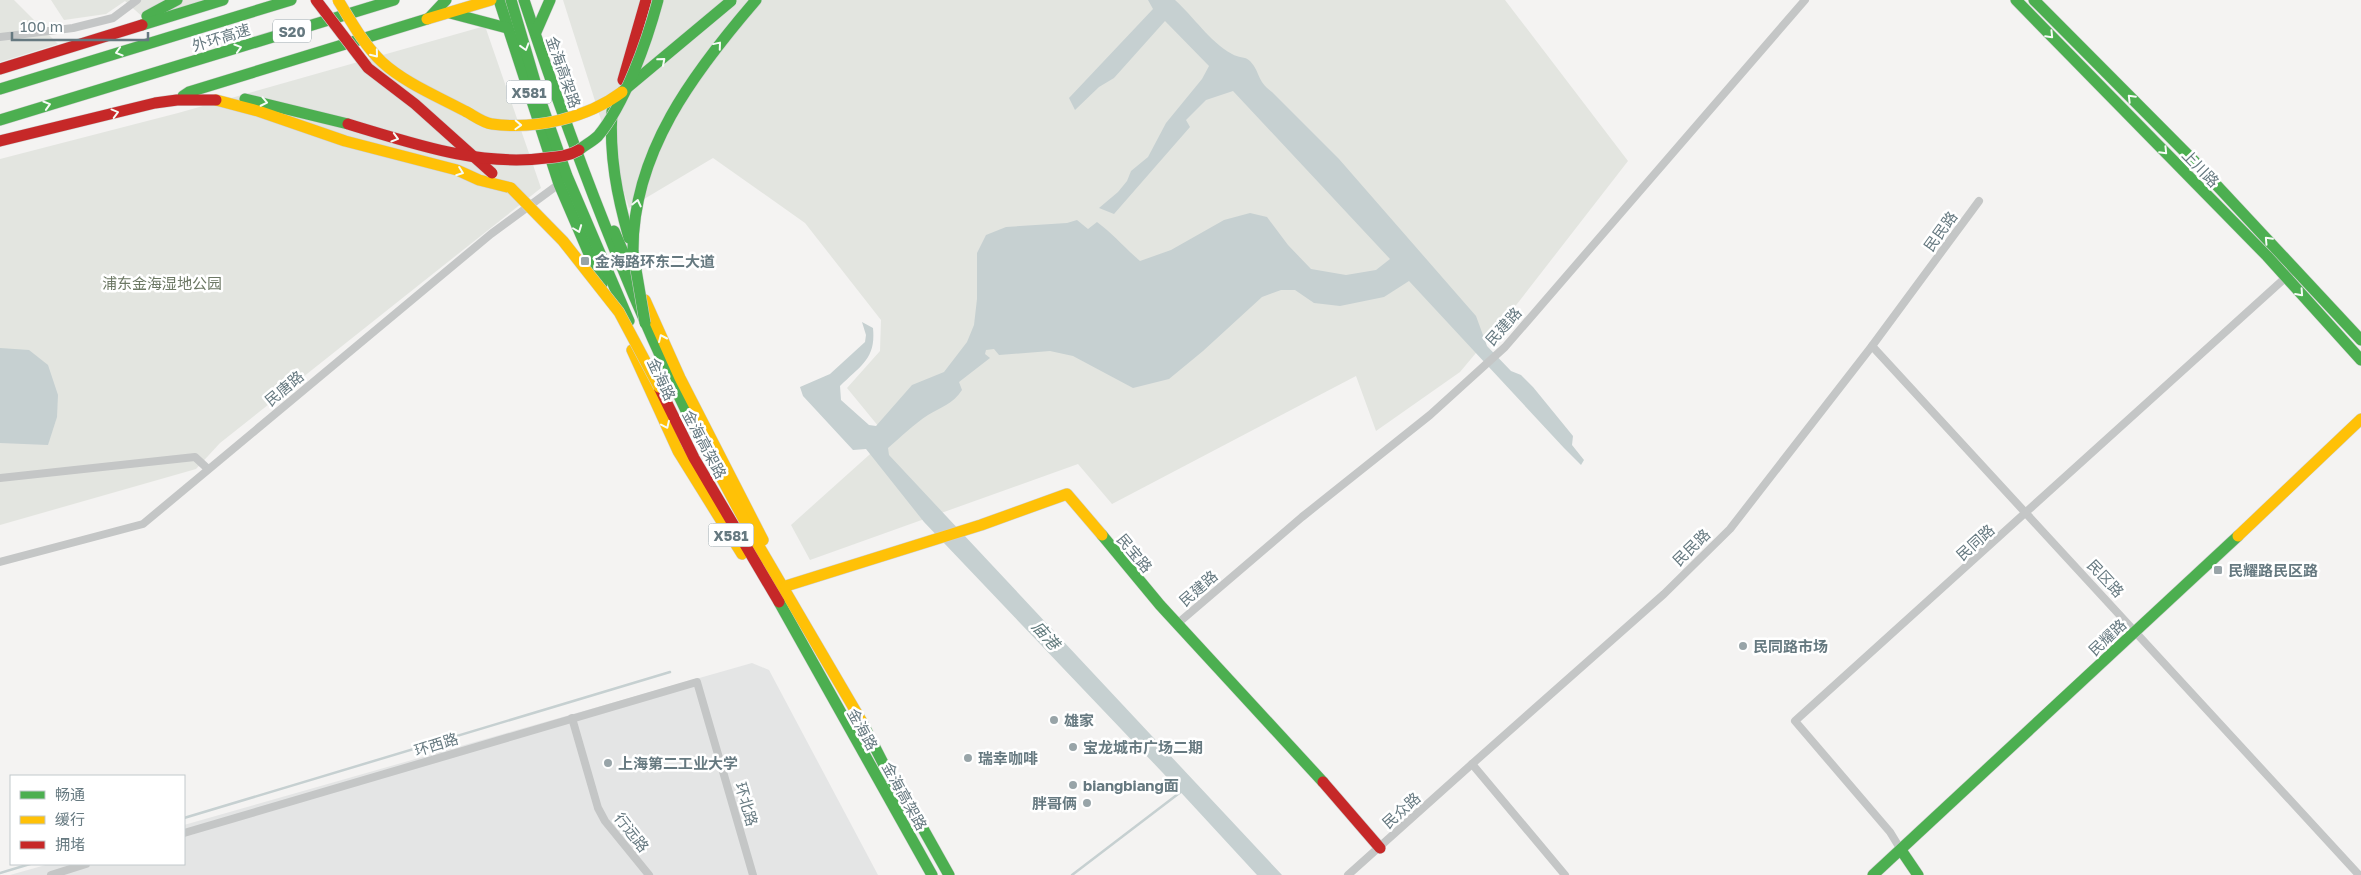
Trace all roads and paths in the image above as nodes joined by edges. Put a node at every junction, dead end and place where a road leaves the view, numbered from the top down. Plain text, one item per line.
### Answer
1 (137, 0) edge
2 (177, 0) edge
3 (223, 0) edge
4 (291, 0) edge
5 (316, 0) edge
6 (338, 0) edge
7 (394, 0) edge
8 (446, 0) edge
9 (491, 0) edge
10 (499, 0) edge
11 (510, 0) edge
12 (525, 0) edge
13 (550, 0) edge
14 (646, 0) edge
15 (658, 0) edge
16 (731, 0) edge
17 (756, 0) edge
18 (1805, 0) edge
19 (2016, 0) edge
20 (2034, 0) edge
21 (450, 13) junction
22 (427, 20) junction
23 (507, 28) junction
24 (536, 32) junction
25 (106, 36) junction
26 (0, 37) edge
27 (0, 69) edge
28 (0, 88) edge
29 (178, 100) junction
30 (216, 100) junction
31 (0, 120) edge
32 (0, 141) edge
33 (560, 184) junction
34 (511, 188) junction
35 (1979, 201) dead end
36 (633, 252) junction
37 (2295, 269) junction
38 (2286, 277) junction
39 (645, 323) junction
40 (2361, 340) edge
41 (1872, 346) junction
42 (2361, 360) edge
43 (659, 387) junction
44 (2361, 419) edge
45 (208, 469) junction
46 (0, 478) edge
47 (2028, 513) junction
48 (0, 562) edge
49 (786, 586) junction
50 (1177, 624) junction
51 (2136, 631) junction
52 (697, 682) joint
53 (572, 718) junction
54 (1472, 764) junction
55 (185, 834) edge
56 (1380, 848) junction
57 (1902, 850) junction
58 (83, 865) edge
59 (51, 875) edge
60 (649, 875) edge
61 (753, 875) edge
62 (926, 875) edge
63 (932, 875) edge
64 (942, 875) edge
65 (949, 875) edge
66 (1348, 875) edge
67 (1565, 875) edge
68 (1873, 875) edge
69 (1918, 875) edge
70 (2359, 875) edge

1 - 26 street
2 - 25 main road
3 - 25 main road
4 -> 28 main road, 外环高速 / S20
5 - 34 main road, bridge
6 -> 16 main road, bridge
31 -> 7 main road, 外环高速 / S20, bridge
8 - 22 main road
9 - 21 main road
10 - 23 main road, 金海路 / X581
11 -> 43 main road, 金海高架路, bridge
12 - 24 main road, 金海路 / X581
12 - 39 main road, 金海高架路, bridge
13 - 24 main road
14 - 36 main road, bridge
30 -> 15 main road, bridge
36 -> 17 main road
18 - 50 street, 民建路
19 -> 38 main road, 上川路
37 -> 20 main road, 上川路
21 - 22 main road
21 - 23 main road
22 - 29 main road
23 - 33 main road, 金海路 / X581
49 -> 24 main road, 金海路 / X581
25 - 27 main road
29 - 30 main road
32 -> 29 main road
30 -> 34 main road
33 - 45 street, 民唐路
33 -> 62 main road, 金海路 / X581
34 - 43 main road, bridge
35 - 41 street, 民民路
36 - 39 main road, bridge
37 - 38 street, 民同路
37 - 40 main road, 上川路
38 -> 42 main road, 上川路
38 - 47 street, 民同路
39 - 64 main road, 金海高架路
41 - 47 street, 民区路
41 - 54 street, 民民路
43 - 63 main road, 金海高架路
44 - 51 main road, 民耀路
45 - 46 street
45 - 48 street, 民唐路
47 - 51 street, 民区路
47 - 57 street, 民同路
49 - 50 main road, 民宝路
49 - 65 main road, 金海路 / X581
50 - 56 main road, 民宝路
51 - 57 main road, 民耀路
51 - 70 street, 民区路
52 - 53 street, 环西路
52 - 61 street, 环北路
53 - 55 street, 环西路
53 - 60 street, 行远路
54 - 56 street, 民众路
54 - 67 street
56 - 66 street, 民众路
57 - 68 main road, 民耀路
57 - 69 main road
58 - 59 street

